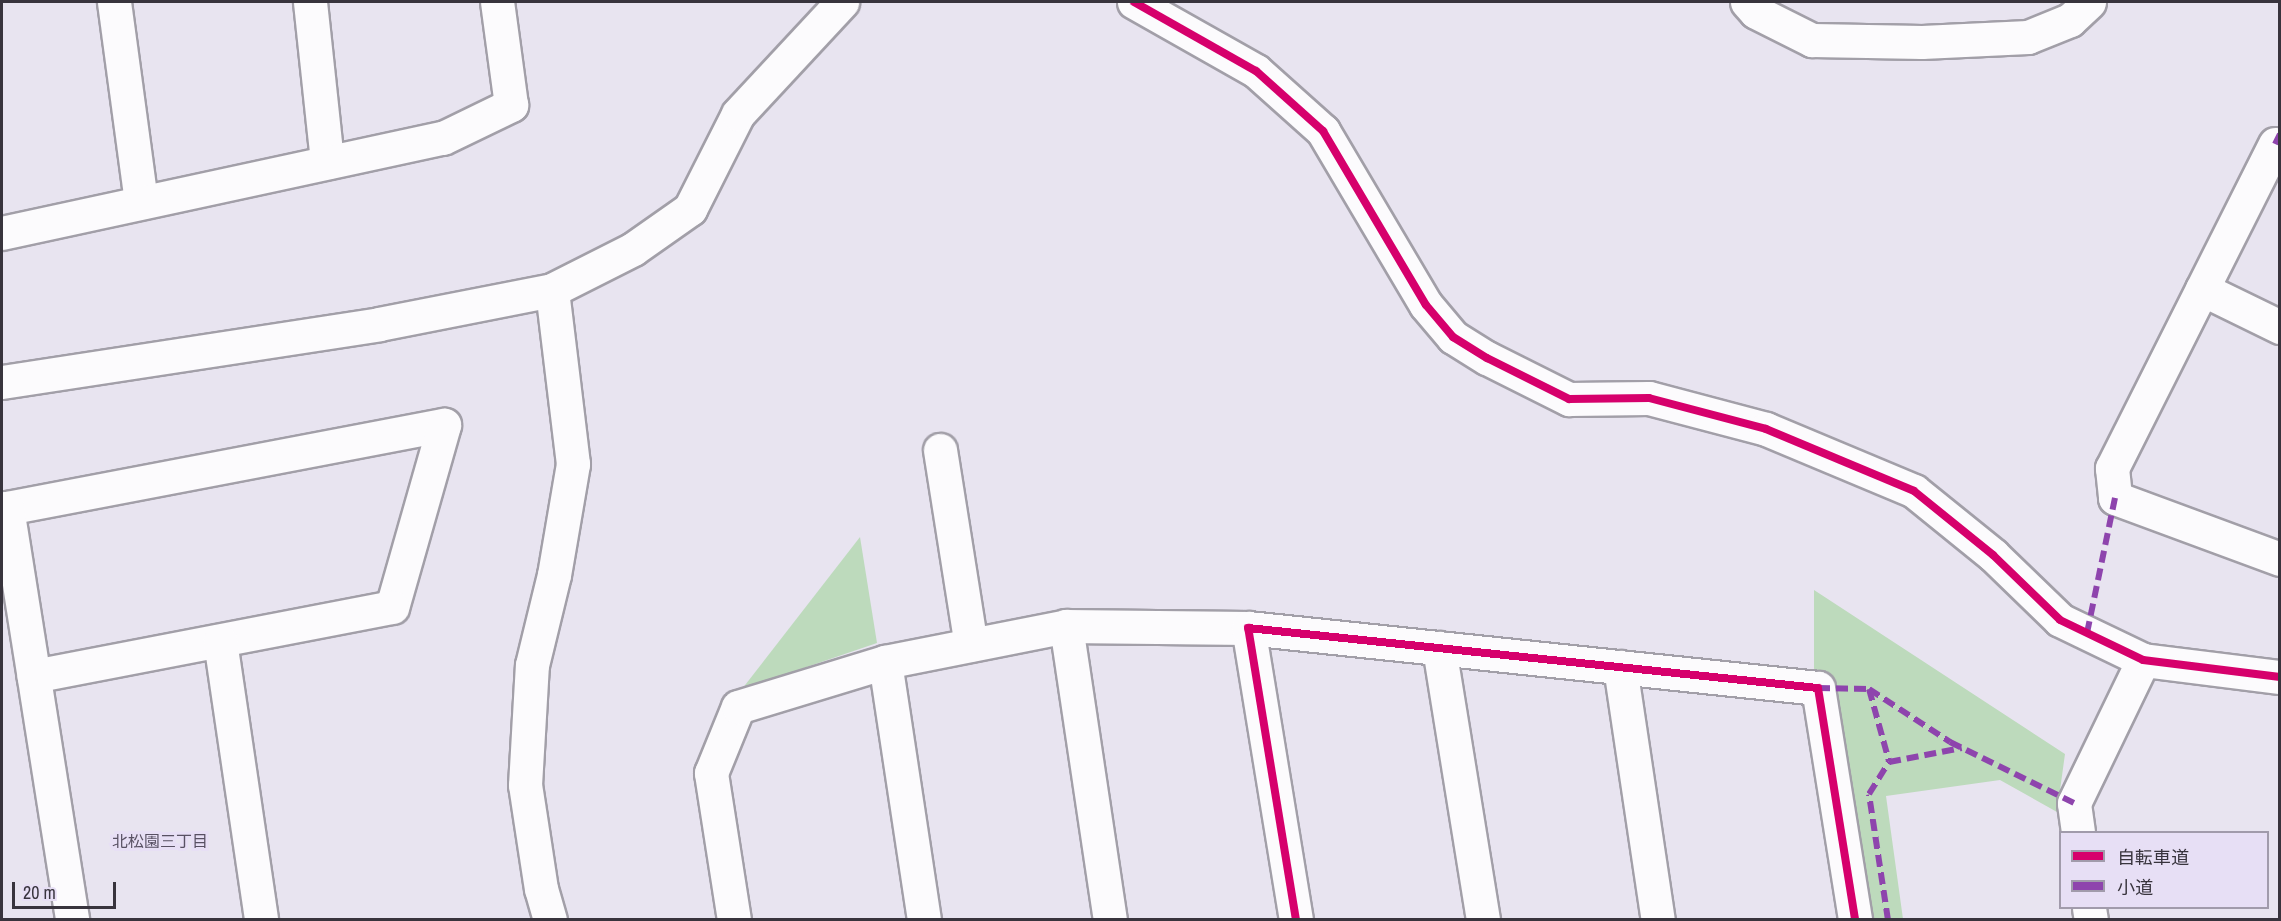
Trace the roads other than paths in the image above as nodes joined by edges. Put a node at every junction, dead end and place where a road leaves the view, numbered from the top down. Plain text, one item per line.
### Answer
1 (114, 2) edge
2 (309, 2) edge
3 (497, 2) edge
4 (842, 2) edge
5 (1134, 2) edge
6 (1747, 2) edge
7 (2089, 2) edge
8 (2275, 144) dead end
9 (327, 162) junction
10 (141, 202) junction
11 (2, 233) edge
12 (2202, 289) junction
13 (552, 290) junction
14 (2280, 327) edge
15 (2, 382) edge
16 (940, 450) dead end
17 (4, 508) edge
18 (2280, 559) edge
19 (1066, 626) junction
20 (1248, 628) junction
21 (220, 641) junction
22 (971, 645) junction
23 (1439, 648) junction
24 (2143, 660) junction
25 (885, 662) junction
26 (1620, 667) junction
27 (34, 676) junction
28 (2280, 676) edge
29 (2078, 831) edge
30 (72, 920) edge
31 (261, 920) edge
32 (550, 920) edge
33 (734, 920) edge
34 (924, 920) edge
35 (1110, 920) edge
36 (1296, 920) edge
37 (1483, 920) edge
38 (1658, 920) edge
39 (1855, 920) edge

1 - 10 street
2 - 9 street
3 - 9 street
4 - 13 street
5 - 24 street
6 - 7 street
8 - 12 street
9 - 10 street
10 - 11 street
12 - 14 street
12 - 18 street
13 - 15 street
13 - 32 street
16 - 22 street
17 - 21 street
17 - 27 street
19 - 20 street
19 - 22 street
19 - 35 street
20 - 23 street
20 - 36 street
21 - 27 street
21 - 31 street
22 - 25 street
23 - 26 street
23 - 37 street
24 - 28 street
24 - 29 street
25 - 33 street
25 - 34 street
26 - 38 street
26 - 39 street
27 - 30 street

